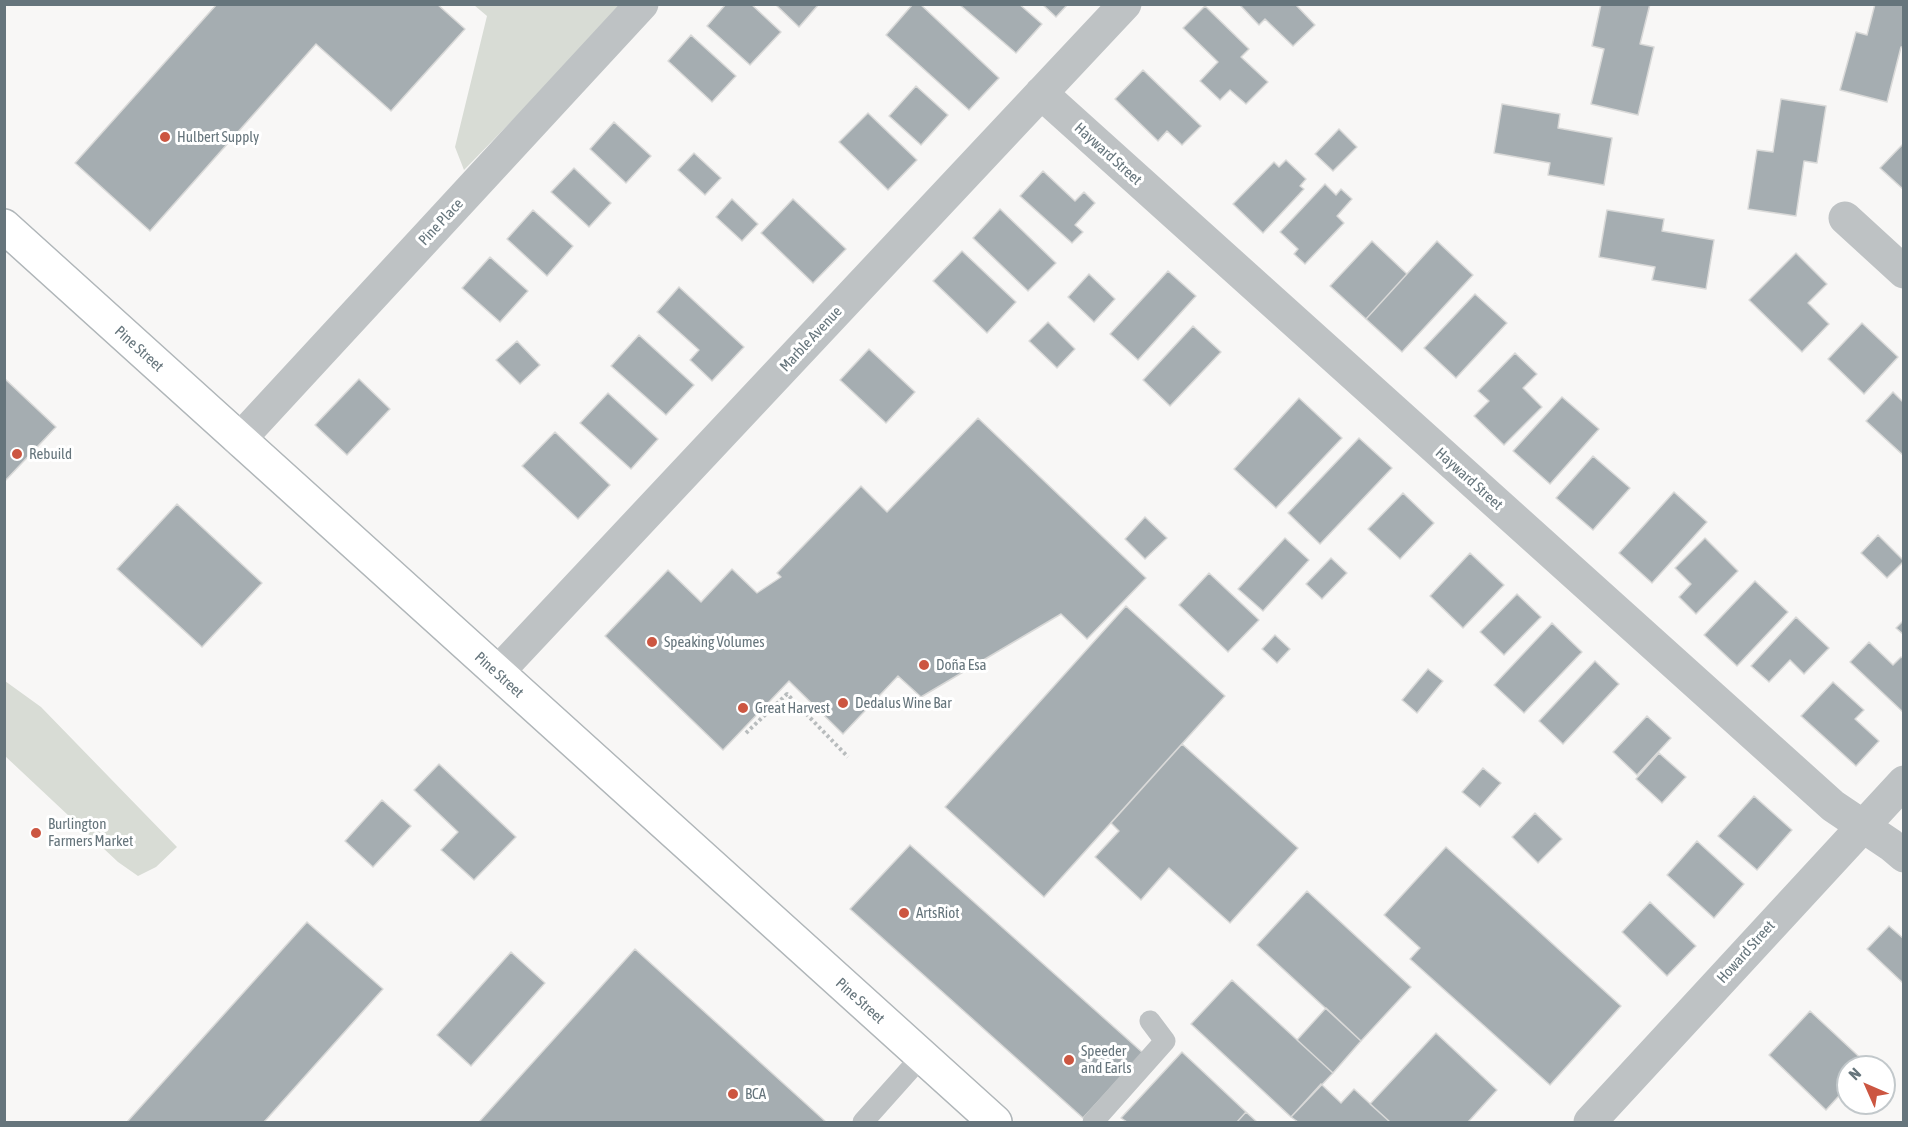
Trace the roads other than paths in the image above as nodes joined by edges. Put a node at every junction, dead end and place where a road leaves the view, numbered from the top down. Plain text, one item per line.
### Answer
1 (642, 4) edge
2 (1125, 4) edge
3 (1041, 93) junction
4 (1845, 218) dead end
5 (4, 226) edge
6 (1904, 272) edge
7 (239, 440) junction
8 (497, 673) junction
9 (1904, 782) edge
10 (1862, 826) junction
11 (1904, 856) edge
12 (1150, 1021) dead end
13 (922, 1056) junction
14 (863, 1122) edge
15 (995, 1122) edge
16 (1093, 1122) edge
17 (1590, 1122) edge

1 - 7 street, Pine Place
2 - 3 street, Marble Avenue
3 - 8 street, Marble Avenue
3 - 10 street, Hayward Street
4 - 6 street
5 - 7 main road, Pine Street
7 - 8 main road, Pine Street
8 - 13 main road, Pine Street
9 - 10 street, Howard Street
10 - 11 street, Hayward Street
10 - 17 street, Howard Street
12 - 16 lane
13 - 14 lane
13 - 15 main road, Pine Street

